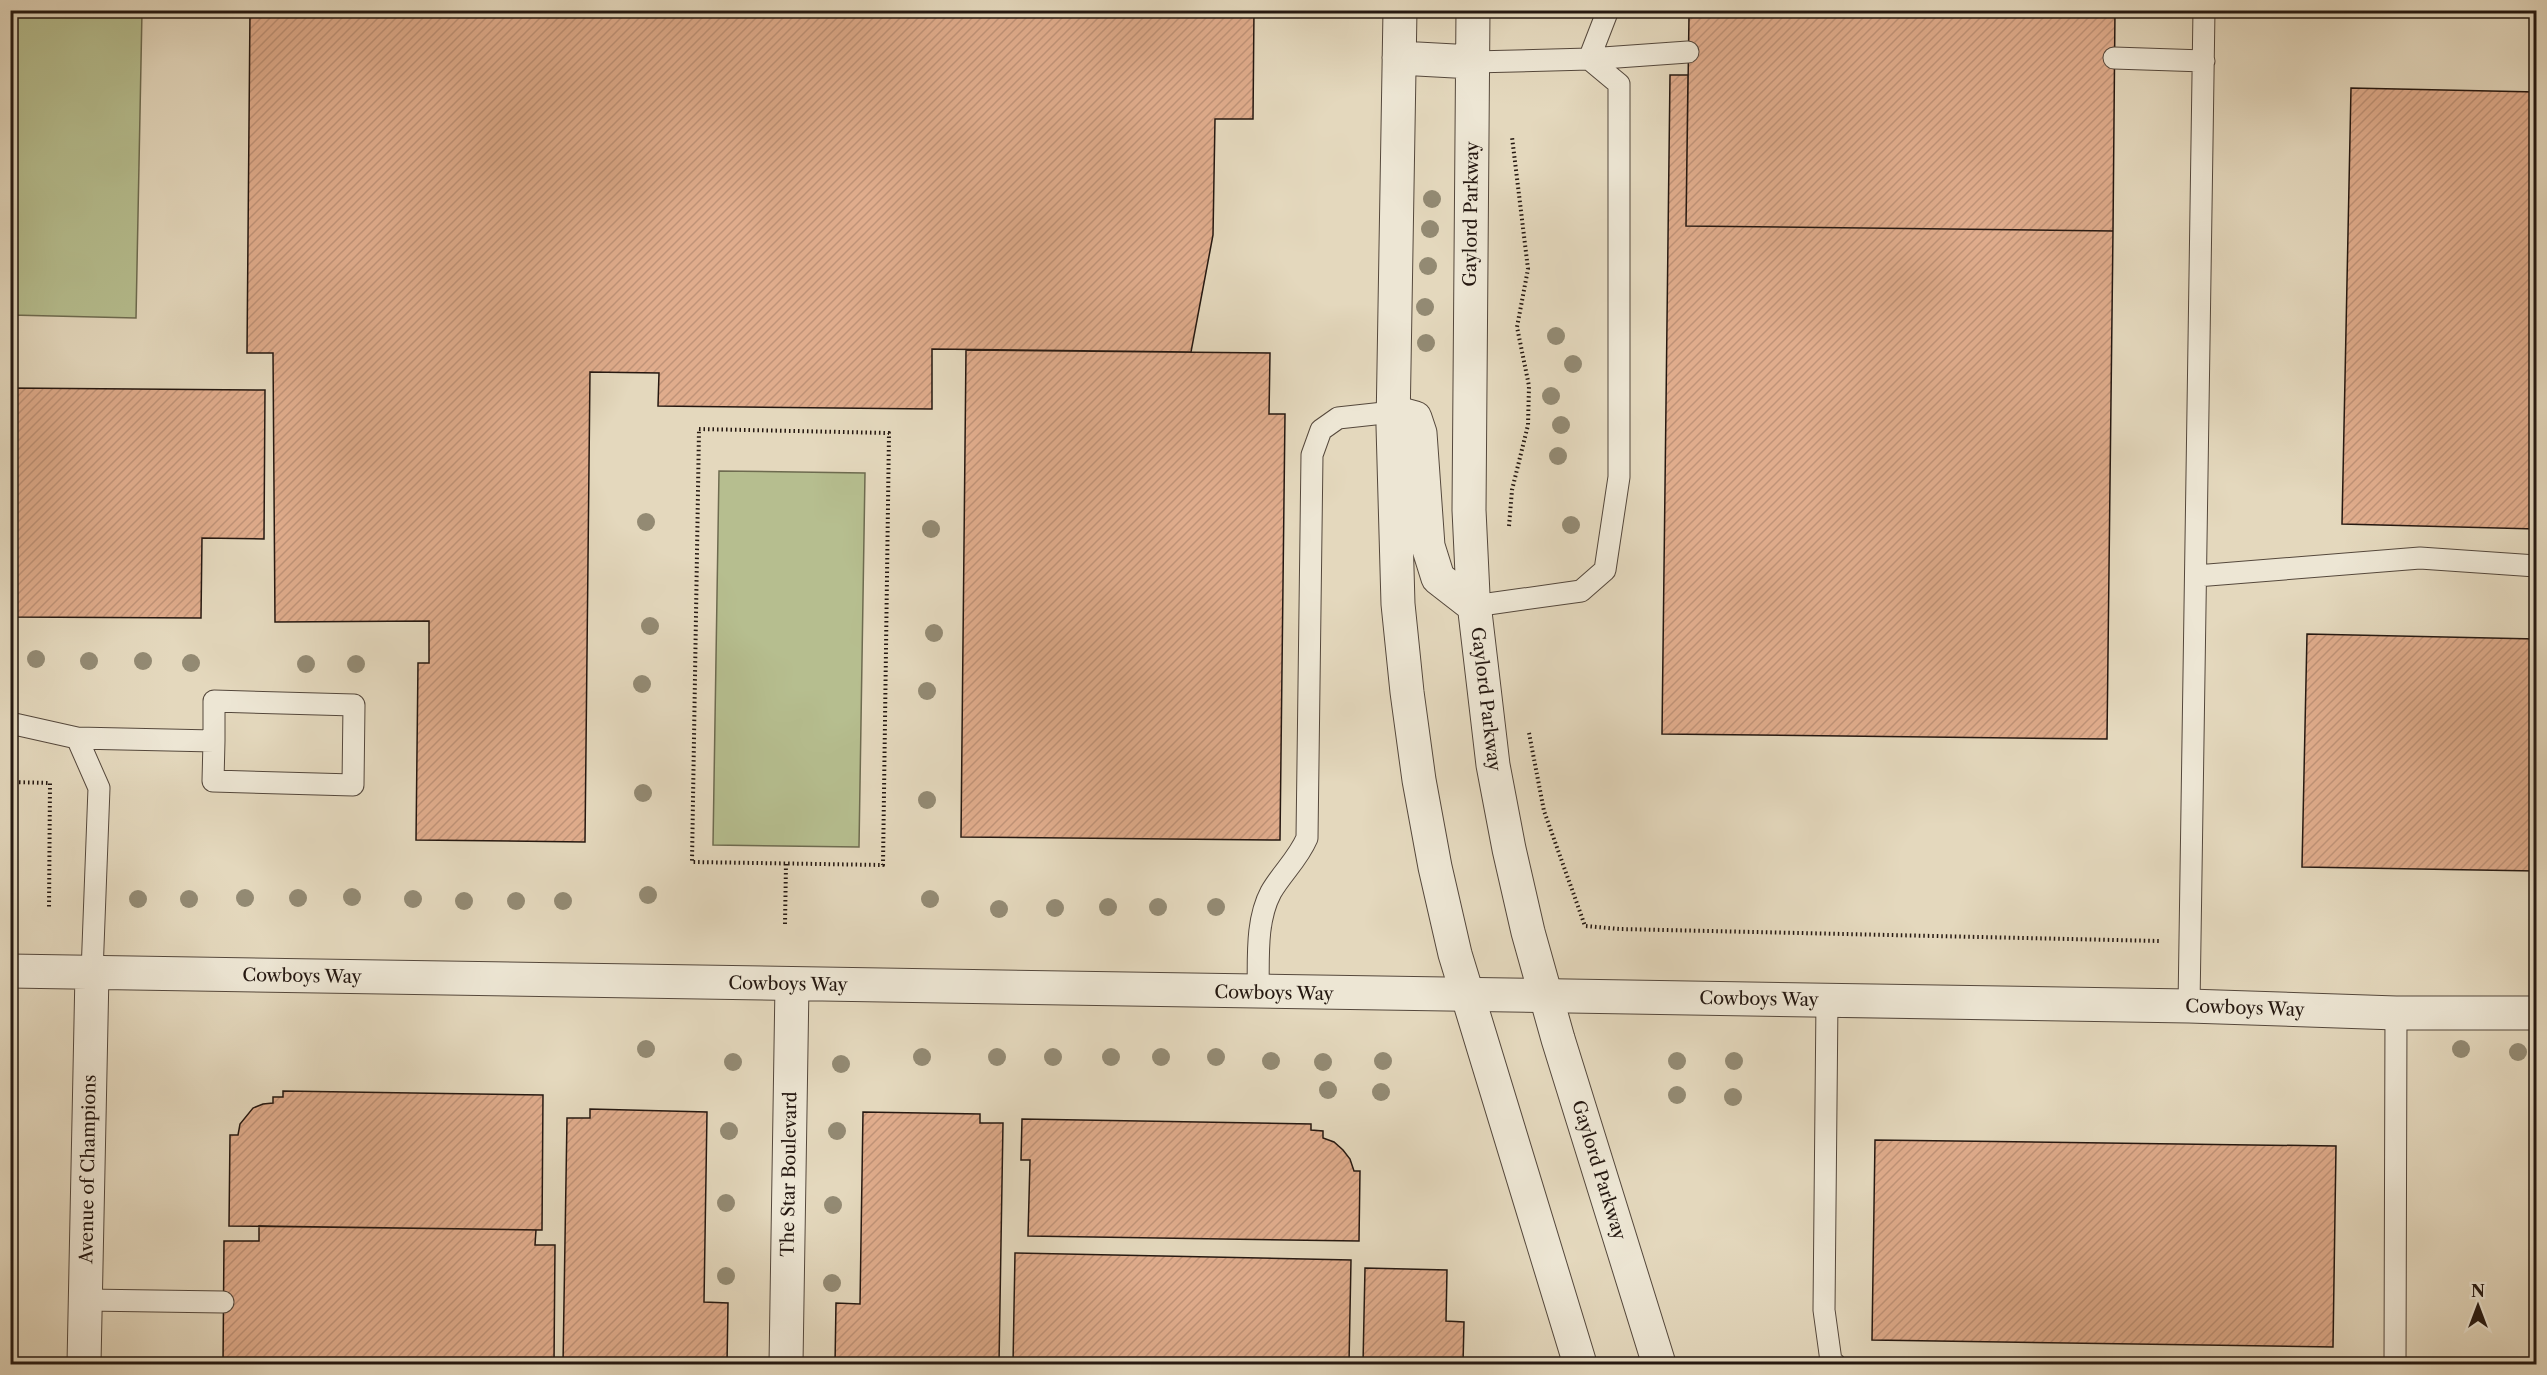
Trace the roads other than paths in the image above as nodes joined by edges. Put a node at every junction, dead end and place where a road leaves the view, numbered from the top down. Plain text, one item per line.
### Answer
1 (1400, 10) edge
2 (1473, 10) edge
3 (1608, 10) edge
4 (2204, 10) edge
5 (1688, 52) dead end
6 (1399, 58) junction
7 (2114, 58) dead end
8 (1589, 59) junction
9 (2204, 61) junction
10 (1473, 62) junction
11 (1393, 412) junction
12 (2536, 566) edge
13 (2196, 576) junction
14 (1474, 606) junction
15 (10, 723) edge
16 (77, 738) junction
17 (214, 741) junction
18 (10, 971) edge
19 (92, 973) junction
20 (792, 984) junction
21 (1258, 993) junction
22 (1467, 995) junction
23 (1546, 996) junction
24 (1827, 1000) junction
25 (2189, 1006) junction
26 (2396, 1013) junction
27 (2536, 1013) edge
28 (86, 1300) junction
29 (223, 1302) dead end
30 (84, 1365) edge
31 (786, 1365) edge
32 (1580, 1365) edge
33 (1659, 1365) edge
34 (1835, 1365) edge
35 (2395, 1365) edge

1 - 6 street
2 - 10 street, Gaylord Parkway
3 - 8 lane
4 - 9 lane
5 - 8 lane
6 - 10 street
6 - 11 street
7 - 9 lane
8 - 10 lane
8 - 14 lane
9 - 13 lane
10 - 14 street, Gaylord Parkway
11 - 14 street
11 - 21 lane
11 - 22 street
12 - 13 lane
13 - 25 lane
14 - 23 street, Gaylord Parkway
15 - 16 lane
16 - 17 lane
16 - 19 lane
17 - 17 lane
18 - 19 street, Cowboys Way
19 - 20 street, Cowboys Way
19 - 28 street, Avenue of Champions
20 - 21 street, Cowboys Way
20 - 31 street, The Star Boulevard
21 - 22 street, Cowboys Way
22 - 23 street, Cowboys Way
22 - 32 street
23 - 24 street, Cowboys Way
23 - 33 street, Gaylord Parkway
24 - 25 street, Cowboys Way
24 - 34 lane
25 - 26 street, Cowboys Way
26 - 27 street, Cowboys Way
26 - 35 lane
28 - 29 lane
28 - 30 street, Avenue of Champions

